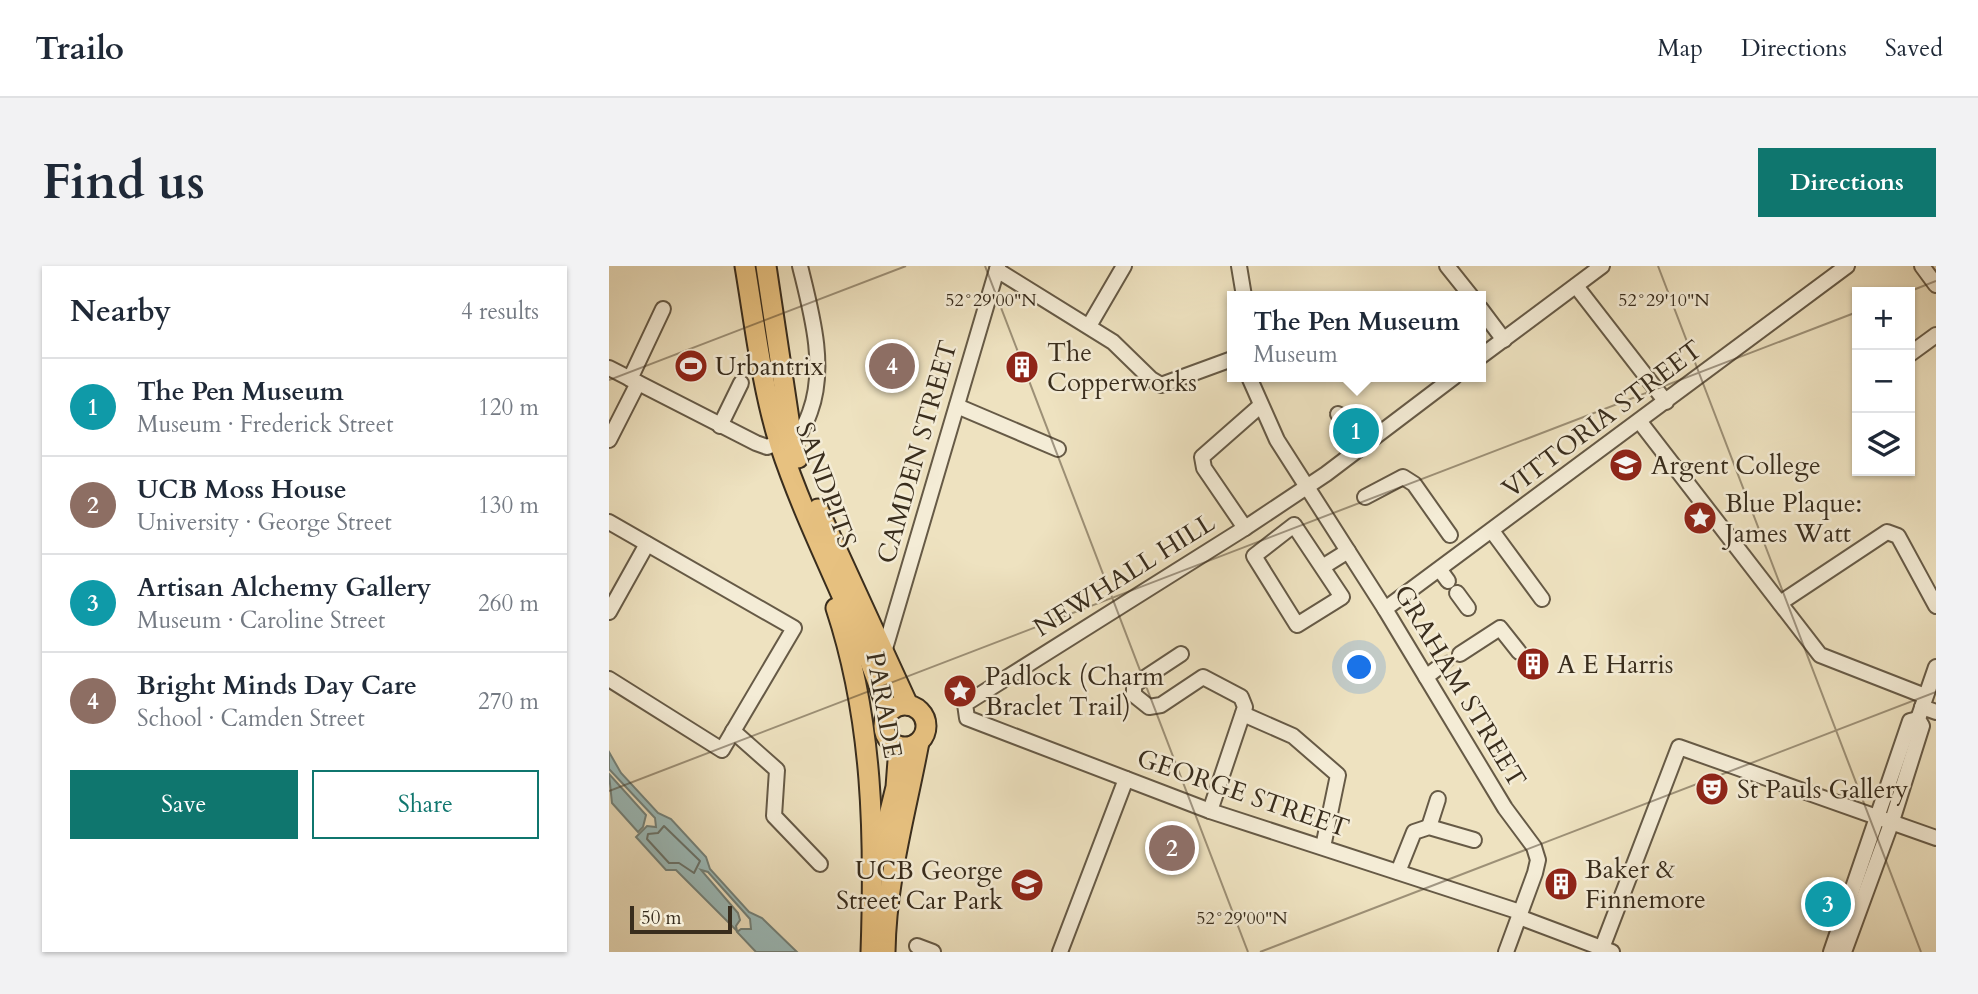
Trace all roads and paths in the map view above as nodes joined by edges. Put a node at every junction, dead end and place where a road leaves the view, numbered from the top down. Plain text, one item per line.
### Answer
1 (745, 266) edge
2 (766, 266) edge
3 (800, 266) edge
4 (1124, 266) edge
5 (1239, 266) edge
6 (1447, 266) edge
7 (1602, 266) edge
8 (1847, 266) edge
9 (1922, 266) edge
10 (997, 268) edge
11 (1936, 285) edge
12 (1576, 286) junction
13 (1243, 291) edge
14 (1467, 291) edge
15 (663, 309) dead end
16 (1486, 317) edge
17 (1089, 326) junction
18 (1936, 335) edge
19 (1504, 340) junction
20 (1915, 350) edge
21 (1486, 354) edge
22 (1227, 361) edge
23 (609, 368) edge
24 (634, 381) junction
25 (1251, 382) edge
26 (1447, 382) edge
27 (741, 383) dead end
28 (1666, 402) junction
29 (957, 405) junction
30 (1260, 406) junction
31 (1338, 414) dead end
32 (1640, 422) junction
33 (720, 426) junction
34 (609, 440) edge
35 (786, 444) junction
36 (1360, 447) junction
37 (1058, 449) dead end
38 (1307, 486) junction
39 (1365, 497) dead end
40 (609, 522) edge
41 (1245, 528) junction
42 (1492, 531) junction
43 (647, 544) junction
44 (1457, 545) junction
45 (818, 546) junction
46 (1348, 551) junction
47 (1324, 566) junction
48 (1448, 581) junction
49 (1542, 599) dead end
50 (1780, 603) junction
51 (1936, 606) edge
52 (1468, 608) dead end
53 (1385, 609) junction
54 (609, 612) edge
55 (884, 652) junction
56 (1519, 652) dead end
57 (1181, 654) dead end
58 (1460, 654) tunnel mouth
59 (1439, 667) tunnel mouth
60 (1936, 667) edge
61 (1426, 677) junction
62 (609, 679) edge
63 (965, 704) joint
64 (908, 705) junction
65 (1921, 708) junction
66 (888, 712) junction
67 (1936, 712) edge
68 (1243, 713) junction
69 (733, 731) junction
70 (919, 742) junction
71 (898, 747) junction
72 (1126, 779) junction
73 (1438, 799) dead end
74 (1210, 811) junction
75 (1885, 819) junction
76 (1429, 827) junction
77 (1936, 838) edge
78 (1474, 840) dead end
79 (1323, 847) junction
80 (820, 864) dead end
81 (1398, 872) junction
82 (874, 877) junction
83 (1519, 915) junction
84 (885, 944) edge
85 (918, 946) dead end
86 (1607, 950) edge
87 (871, 952) edge
88 (933, 952) edge
89 (1060, 952) edge
90 (1506, 952) edge
91 (1831, 952) edge
92 (1844, 952) edge

1 - 35 main road, SANDPITS
2 - 35 main road, SANDPITS
3 - 35 street
4 - 17 street
5 - 13 street
6 - 14 street
7 - 12 street
8 - 28 street, VITTORIA STREET
9 - 11 street
10 - 17 street
10 - 29 street, CAMDEN STREET
12 - 19 street
12 - 28 street
15 - 24 street
16 - 19 street
17 - 22 street
18 - 20 street
19 - 21 street
23 - 24 street
24 - 33 street
24 - 34 street
25 - 30 street, GRAHAM STREET
26 - 36 street, NEWHALL HILL
27 - 33 street
28 - 32 street, VITTORIA STREET
29 - 37 street
29 - 55 street, CAMDEN STREET
30 - 38 street, GRAHAM STREET
30 - 41 street
31 - 36 street
32 - 42 street, VITTORIA STREET
32 - 50 street
33 - 35 street
35 - 45 main road, SANDPITS
35 - 55 main road, SANDPITS
36 - 38 street, NEWHALL HILL
38 - 41 street, NEWHALL HILL
38 - 46 street, GRAHAM STREET
39 - 44 street
40 - 43 street
41 - 63 street, NEWHALL HILL
42 - 44 street, VITTORIA STREET
42 - 49 street
43 - 54 street
43 - 69 street
44 - 48 street, VITTORIA STREET
45 - 66 main road, SANDPITS
45 - 82 main road, PARADE
46 - 47 street
46 - 53 street, GRAHAM STREET
47 - 47 street
48 - 52 street
48 - 53 street, VITTORIA STREET
50 - 51 street
50 - 65 street
53 - 61 street, GRAHAM STREET
55 - 64 main road, SANDPITS
56 - 58 street
57 - 68 street
59 - 61 street
60 - 65 street
61 - 83 street, GRAHAM STREET
62 - 69 street
63 - 72 street, GEORGE STREET
64 - 66 main road
64 - 70 main road
65 - 67 street
65 - 75 street
66 - 71 main road
68 - 74 street
68 - 79 street
69 - 80 street
70 - 71 main road
70 - 84 main road, PARADE
71 - 82 main road, PARADE
72 - 74 street, GEORGE STREET
72 - 89 street
73 - 76 street
74 - 79 street, GEORGE STREET
75 - 77 street
75 - 86 street
75 - 91 street
75 - 92 street
76 - 78 street
76 - 81 street
79 - 81 street, GEORGE STREET
81 - 83 street, GEORGE STREET
82 - 87 main road, PARADE
83 - 86 street, GEORGE STREET
83 - 90 street, GRAHAM STREET
85 - 88 street

